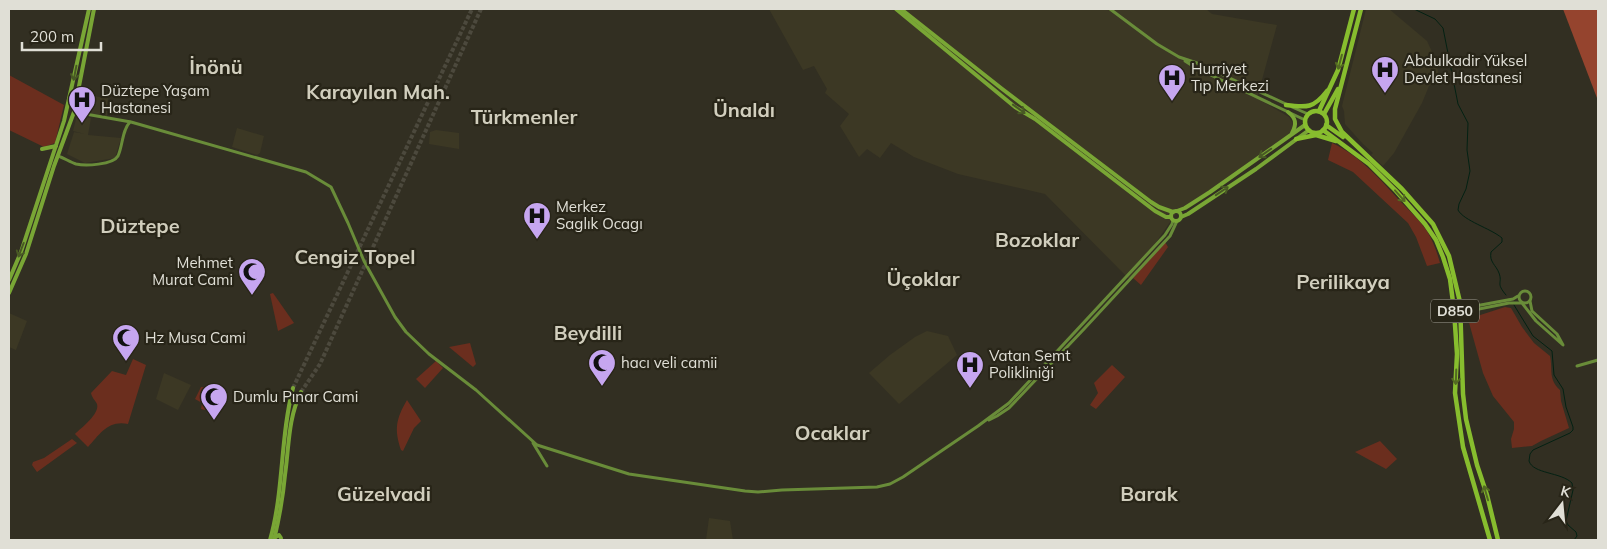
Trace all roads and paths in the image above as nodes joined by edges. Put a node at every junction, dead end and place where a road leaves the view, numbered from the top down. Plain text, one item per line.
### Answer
1 (89, 9) edge
2 (94, 9) edge
3 (896, 9) edge
4 (901, 9) edge
5 (1110, 9) edge
6 (1354, 9) edge
7 (1361, 9) edge
8 (1180, 58) junction
9 (1340, 86) junction
10 (1332, 87) junction
11 (1286, 104) junction
12 (74, 112) junction
13 (1288, 112) junction
14 (1321, 112) junction
15 (1308, 114) junction
16 (131, 122) junction
17 (1305, 122) junction
18 (1325, 127) junction
19 (1308, 130) junction
20 (1292, 134) junction
21 (1296, 139) junction
22 (1352, 143) junction
23 (1344, 145) junction
24 (56, 146) junction
25 (42, 149) dead end
26 (55, 155) junction
27 (1175, 211) junction
28 (1181, 217) junction
29 (1173, 220) junction
30 (9, 280) edge
31 (9, 293) edge
32 (1518, 296) junction
33 (1530, 301) junction
34 (1460, 302) junction
35 (1522, 303) junction
36 (1469, 310) junction
37 (1457, 311) junction
38 (1461, 320) junction
39 (1598, 360) edge
40 (1577, 366) dead end
41 (293, 388) tunnel mouth
42 (301, 392) tunnel mouth
43 (532, 441) junction
44 (547, 466) dead end
45 (281, 538) dead end
46 (273, 539) edge
47 (1490, 540) edge
48 (1498, 540) edge

1 -> 24 main road
2 - 12 main road
3 -> 29 main road
4 - 27 main road
5 - 8 main road
6 -> 10 highway
7 - 9 highway
8 - 11 main road
8 - 13 main road
9 - 14 highway
9 - 22 highway
10 - 11 highway
10 - 14 highway
11 - 15 main road
12 - 16 main road
12 - 26 main road
13 - 17 main road
13 - 20 main road
14 - 15 highway
14 - 18 highway
15 - 17 highway
16 - 26 main road
16 - 43 main road
17 - 19 highway
17 - 20 main road
18 - 19 highway
18 - 22 highway, D850
18 - 23 highway, D850
19 - 21 main road
20 -> 27 main road
21 - 23 highway
28 -> 21 main road
22 - 34 highway, D850
23 -> 37 highway, D850
24 - 25 main road
24 - 26 main road
26 -> 30 main road
26 - 31 main road
27 - 28 main road
27 - 29 main road
28 - 29 main road
29 - 43 main road
32 - 33 main road
32 - 35 main road
32 - 36 main road
33 - 35 main road
33 - 35 main road
34 - 36 highway
34 - 37 highway, D850
35 - 36 main road
36 - 37 main road
36 - 38 highway
37 - 38 highway, D850
37 -> 47 highway, D850
48 -> 38 highway, D850
39 - 40 main road
41 - 46 main road
42 - 46 main road
43 - 44 main road
45 - 46 main road

